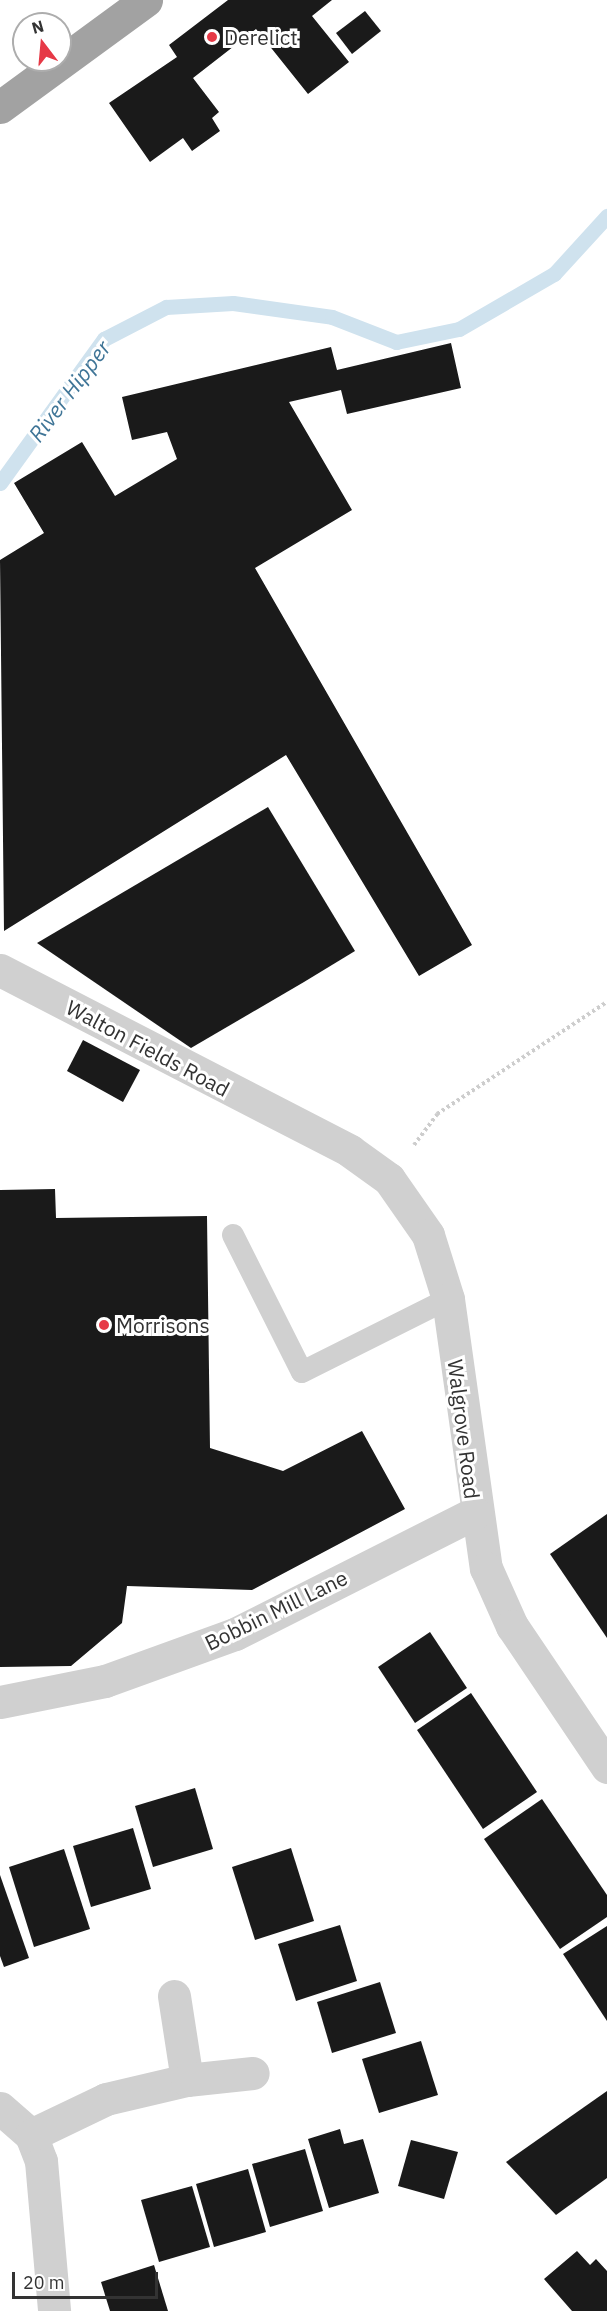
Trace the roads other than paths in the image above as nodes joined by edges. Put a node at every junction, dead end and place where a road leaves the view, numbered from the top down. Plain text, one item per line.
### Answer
1 (146, 0) edge
2 (0, 107) edge
3 (0, 970) edge
4 (295, 1125) joint
5 (233, 1235) dead end
6 (448, 1299) junction
7 (475, 1513) junction
8 (0, 1702) edge
9 (607, 1767) edge
10 (174, 1996) dead end
11 (254, 2073) dead end
12 (187, 2080) junction
13 (0, 2108) edge
14 (31, 2135) junction
15 (54, 2311) edge

1 - 2 highway
3 - 4 street, Walton Fields Road
4 - 6 street, Walgrove Road
5 - 6 lane
6 - 7 street, Walgrove Road
7 - 8 street, Bobbin Mill Lane
7 - 9 street, Walgrove Road
10 - 12 street
11 - 12 street
12 - 14 street
13 - 14 street
14 - 15 street

